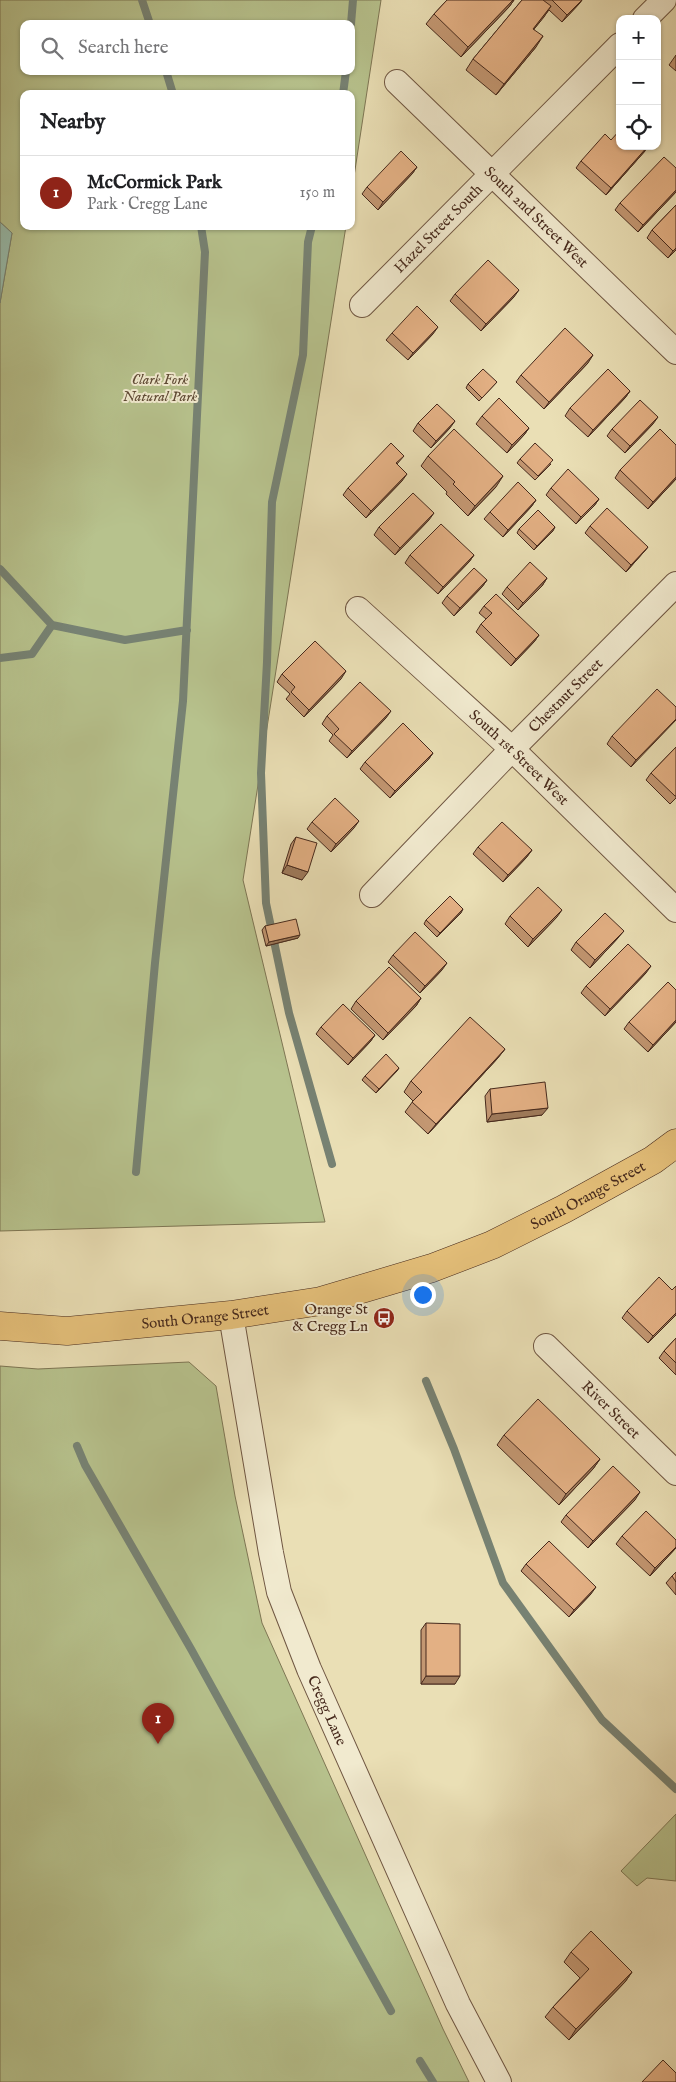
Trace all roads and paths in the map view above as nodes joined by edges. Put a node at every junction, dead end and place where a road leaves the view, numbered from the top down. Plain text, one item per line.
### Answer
1 (664, 0) edge
2 (649, 15) edge
3 (616, 49) edge
4 (397, 82) dead end
5 (493, 173) junction
6 (362, 305) dead end
7 (676, 352) edge
8 (676, 584) edge
9 (358, 609) dead end
10 (512, 749) junction
11 (372, 895) dead end
12 (676, 910) edge
13 (676, 1144) edge
14 (230, 1315) junction
15 (0, 1326) edge
16 (546, 1346) dead end
17 (676, 1472) edge
18 (499, 2082) edge

1 - 2 street
3 - 5 street, Hazel Street South
4 - 5 street, South 2nd Street West
5 - 6 street, Hazel Street South
5 - 7 street, South 2nd Street West
8 - 10 street, Chestnut Street
9 - 10 street, South 1st Street West
10 - 11 street, Chestnut Street
10 - 12 street, South 1st Street West
13 - 14 main road, South Orange Street
14 - 15 main road, South Orange Street
14 - 18 street, Cregg Lane
16 - 17 street, River Street

